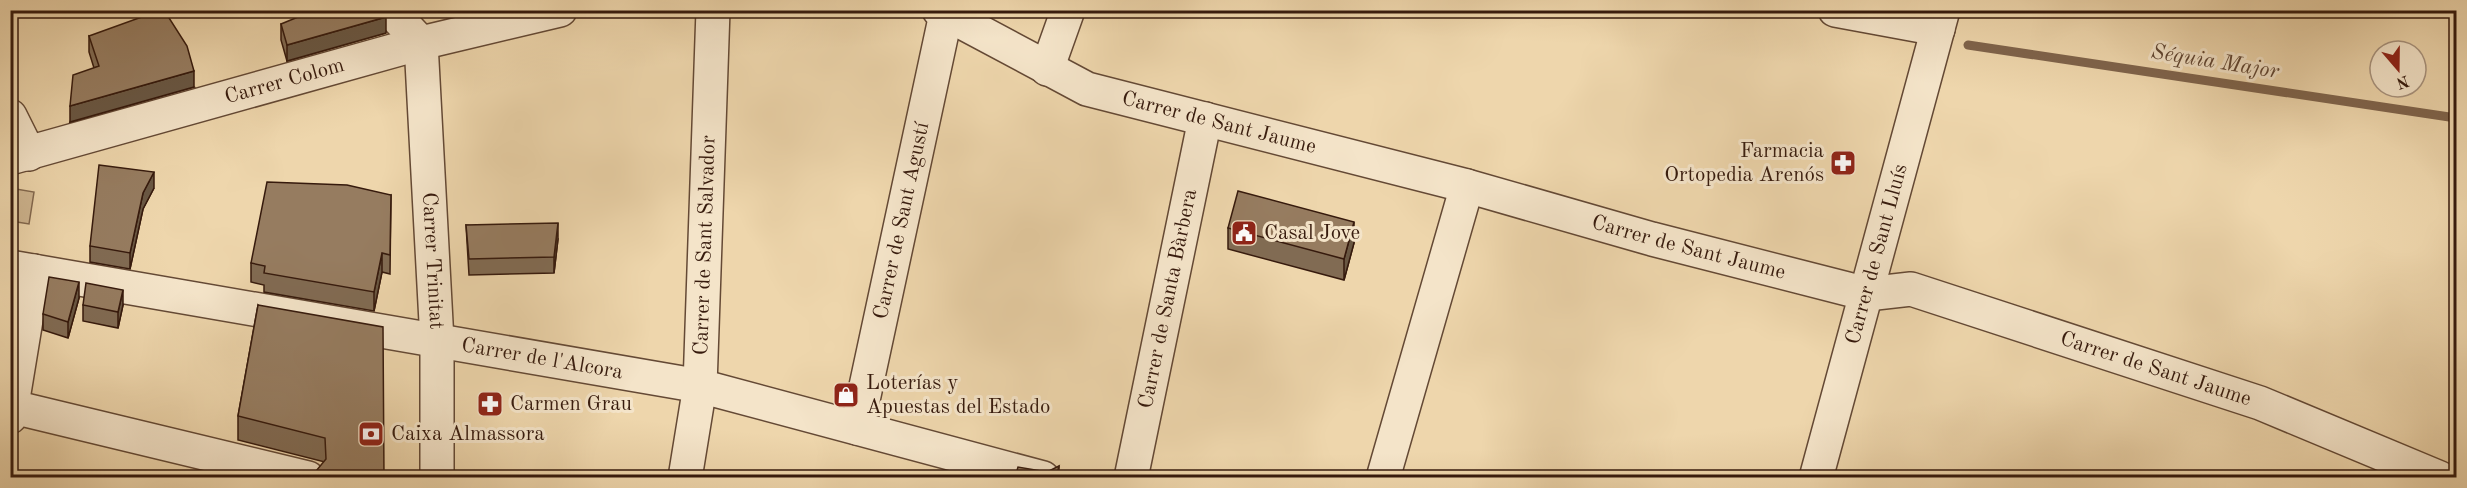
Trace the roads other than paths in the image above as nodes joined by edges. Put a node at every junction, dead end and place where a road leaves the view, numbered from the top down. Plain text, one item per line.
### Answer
1 (390, 10) edge
2 (560, 10) edge
3 (713, 10) edge
4 (1068, 10) edge
5 (1835, 10) edge
6 (943, 12) edge
7 (1940, 20) edge
8 (422, 43) junction
9 (1047, 69) junction
10 (10, 116) edge
11 (1205, 119) junction
12 (20, 156) edge
13 (1467, 186) junction
14 (22, 269) edge
15 (1867, 294) junction
16 (437, 341) junction
17 (700, 386) junction
18 (12, 412) edge
19 (858, 428) junction
20 (308, 477) edge
21 (437, 477) edge
22 (685, 477) edge
23 (1043, 477) edge
24 (1131, 477) edge
25 (1383, 477) edge
26 (1816, 477) edge
27 (2440, 477) edge

1 - 8 street
2 - 8 street, Carrer Colom
3 - 17 street, Carrer de Sant Salvador
4 - 9 street
5 - 7 street
6 - 9 street, Carrer de Sant Jaume
6 - 19 street, Carrer de Sant Agustí
7 - 15 street, Carrer de Sant Lluís
8 - 12 street, Carrer Colom
8 - 16 street, Carrer Trinitat
9 - 11 street, Carrer de Sant Jaume
10 - 12 street
11 - 13 street, Carrer de Sant Jaume
11 - 24 street, Carrer de Santa Bàrbera
13 - 15 street, Carrer de Sant Jaume
13 - 25 street
14 - 16 street, Carrer de l'Alcora
14 - 18 street
15 - 26 street, Carrer de Sant Lluís
15 - 27 street, Carrer de Sant Jaume
16 - 17 street, Carrer de l'Alcora
16 - 21 street, Carrer Trinitat
17 - 19 street, Carrer de l'Alcora
17 - 22 street, Carrer de Sant Salvador
18 - 20 street
19 - 23 street, Carrer de l'Alcora

